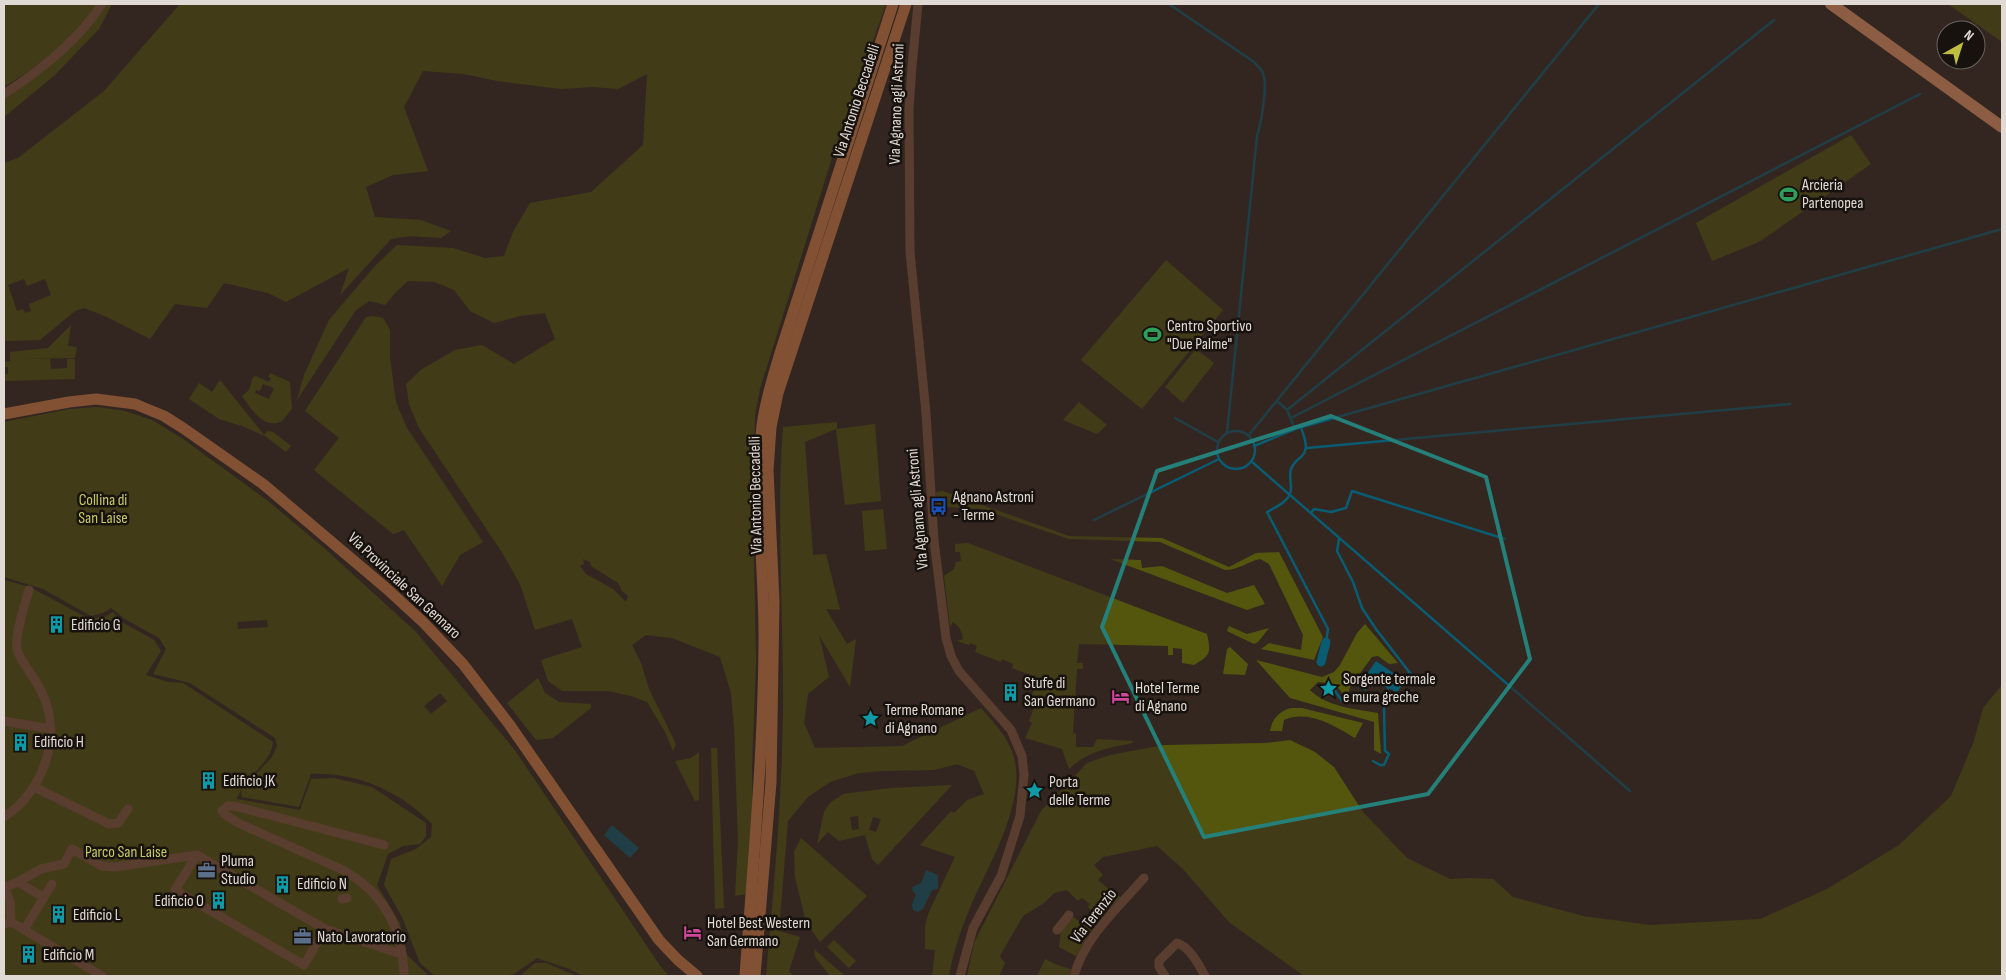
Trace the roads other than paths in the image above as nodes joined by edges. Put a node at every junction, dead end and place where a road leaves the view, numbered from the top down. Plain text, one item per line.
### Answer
1 (102, 4) edge
2 (893, 4) edge
3 (906, 4) edge
4 (913, 4) edge
5 (918, 4) edge
6 (1831, 4) edge
7 (916, 21) junction
8 (4, 94) edge
9 (2002, 127) edge
10 (4, 414) edge
11 (29, 590) dead end
12 (4, 722) edge
13 (50, 729) junction
14 (34, 787) junction
15 (128, 809) dead end
16 (4, 817) edge
17 (384, 845) dead end
18 (196, 855) junction
19 (1144, 878) dead end
20 (18, 882) junction
21 (52, 884) dead end
22 (4, 887) edge
23 (43, 897) junction
24 (1068, 915) dead end
25 (7, 923) edge
26 (754, 927) junction
27 (24, 930) junction
28 (329, 930) junction
29 (1057, 930) dead end
30 (401, 954) junction
31 (102, 976) edge
32 (404, 976) edge
33 (697, 976) edge
34 (745, 976) edge
35 (755, 976) edge
36 (960, 976) edge
37 (1074, 976) edge
38 (1165, 976) edge
39 (1205, 976) edge

1 - 8 street
2 - 26 main road, Via Antonio Beccadelli
3 - 26 main road, Via Antonio Beccadelli
4 - 7 street
5 - 7 street, Via Agnano agli Astroni
6 - 9 highway
7 - 36 street, Via Agnano agli Astroni
10 - 33 main road, Via Provinciale San Gennaro
11 - 13 street
12 - 13 street
13 - 14 street
14 - 15 street
14 - 16 street
17 - 30 street
18 - 20 street
18 - 28 street
18 - 28 street
19 - 37 street, Via Terenzio
20 - 22 street
20 - 23 street
21 - 23 street
22 - 25 street
23 - 27 street
24 - 29 street
25 - 27 street
26 - 34 main road, Via Antonio Beccadelli
26 - 35 main road, Via Antonio Beccadelli
27 - 31 street
28 - 30 street
30 - 32 street
38 - 39 street

